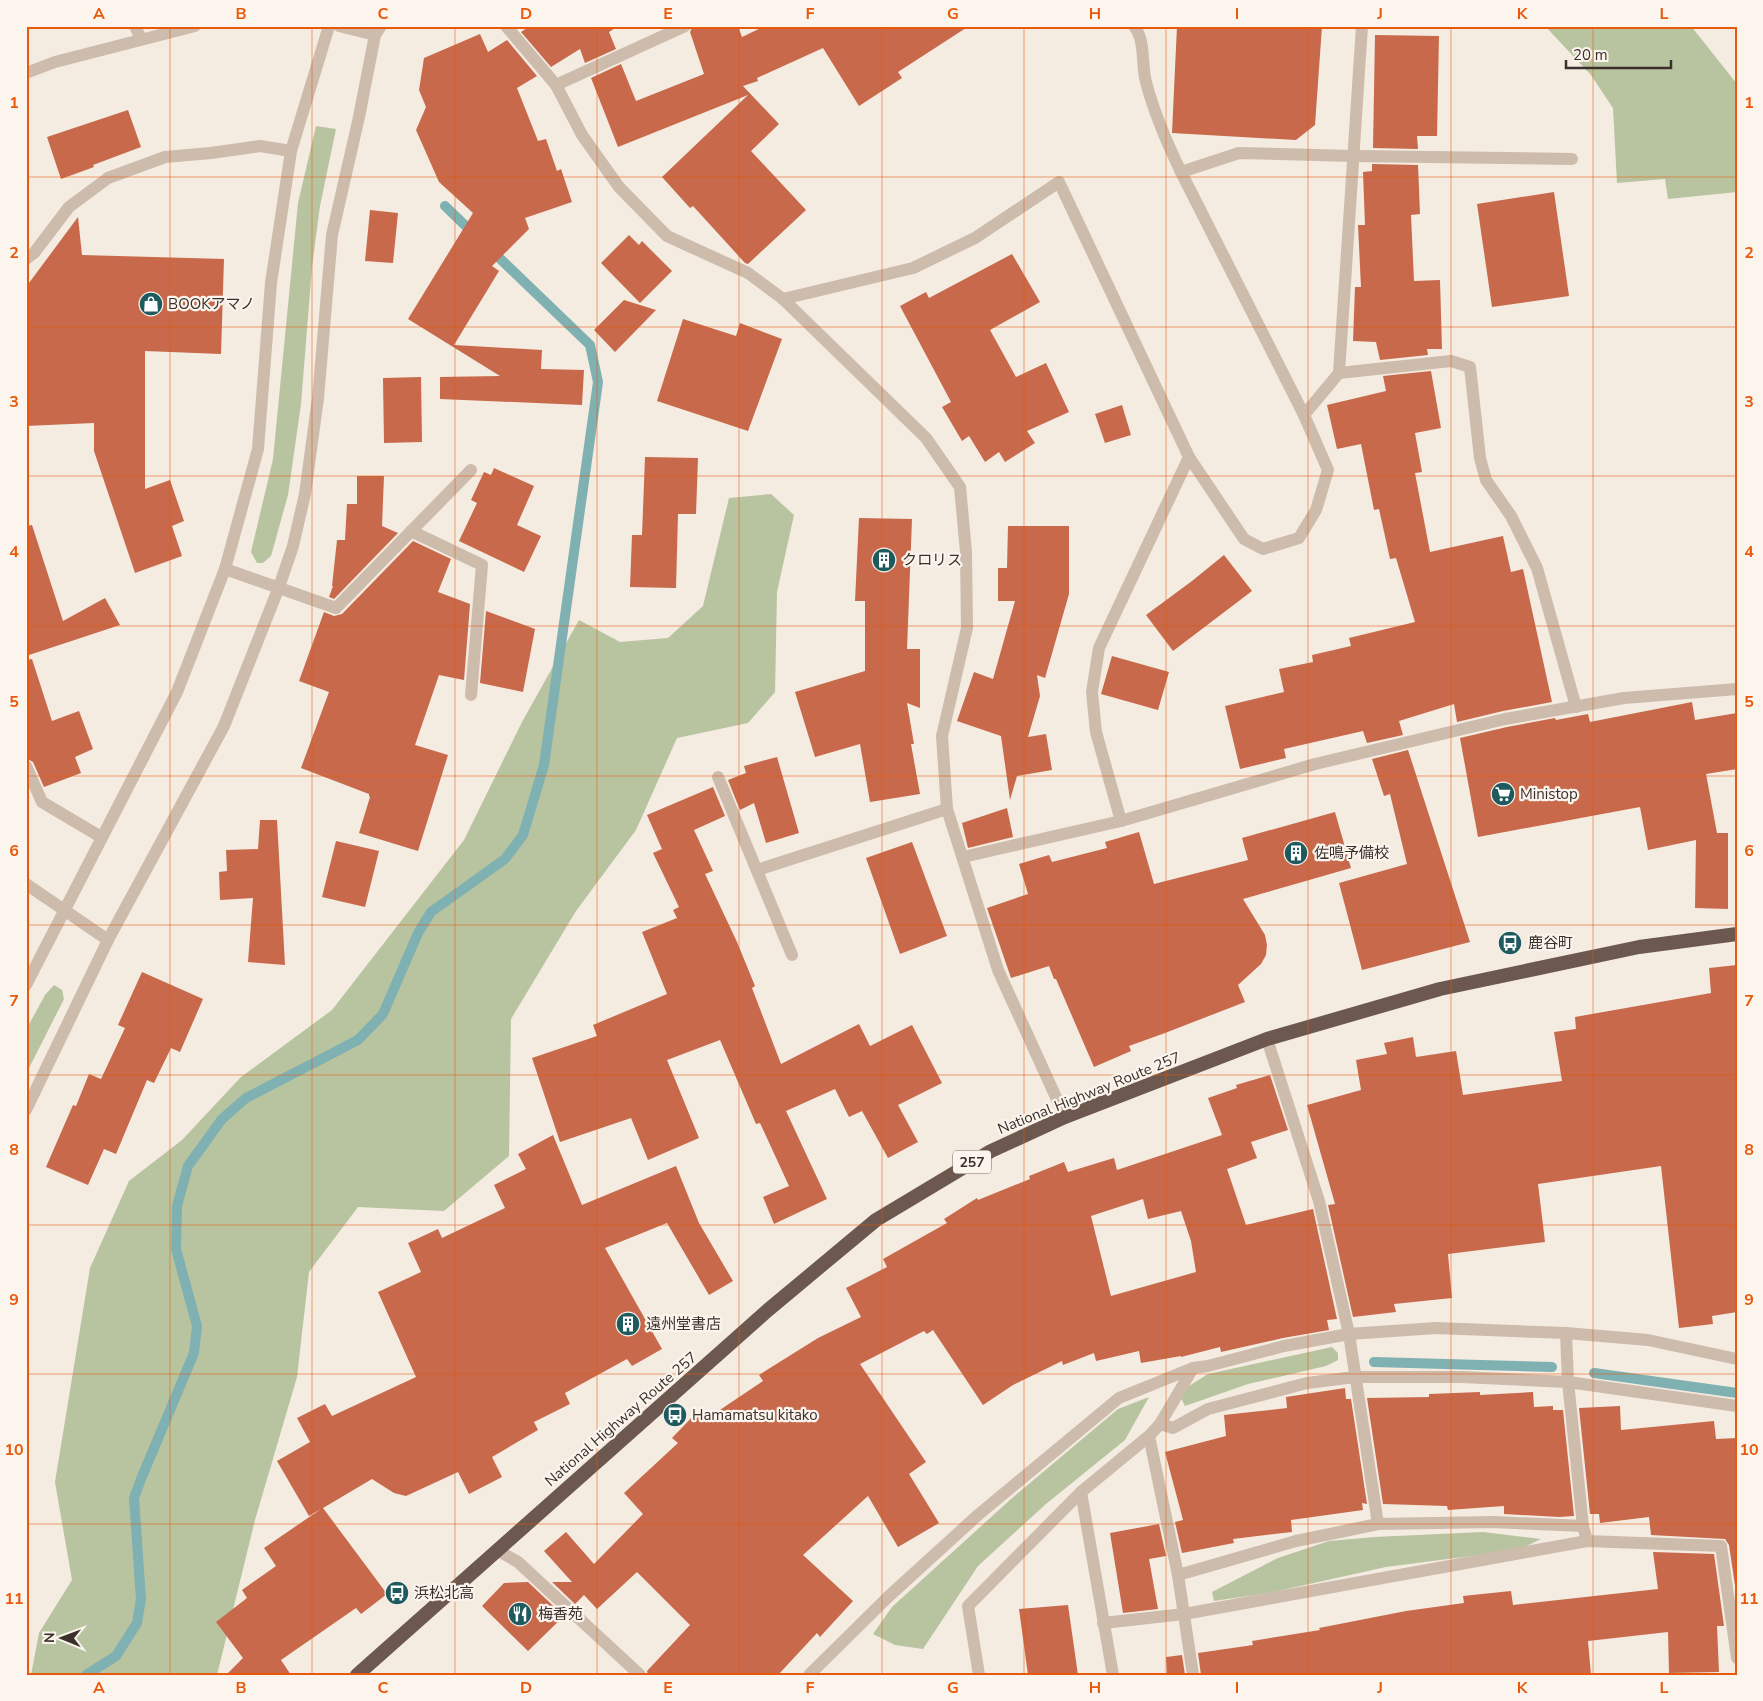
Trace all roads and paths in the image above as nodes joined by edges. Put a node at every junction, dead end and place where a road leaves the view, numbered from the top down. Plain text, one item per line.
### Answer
1 (135, 26) edge
2 (195, 26) edge
3 (329, 26) edge
4 (339, 26) edge
5 (506, 26) edge
6 (685, 26) edge
7 (1134, 26) edge
8 (1362, 26) edge
9 (378, 31) edge
10 (141, 39) junction
11 (26, 73) edge
12 (556, 85) junction
13 (292, 151) junction
14 (1353, 156) junction
15 (1572, 159) dead end
16 (1181, 172) junction
17 (26, 259) edge
18 (783, 299) junction
19 (1339, 373) junction
20 (1304, 414) junction
21 (1189, 457) junction
22 (471, 470) dead end
23 (411, 531) junction
24 (224, 569) junction
25 (279, 587) junction
26 (1737, 689) edge
27 (471, 696) dead end
28 (1576, 706) junction
29 (27, 772) edge
30 (718, 777) dead end
31 (947, 808) junction
32 (1120, 821) junction
33 (101, 837) junction
34 (963, 857) junction
35 (757, 870) junction
36 (26, 884) edge
37 (63, 911) junction
38 (1737, 934) edge
39 (108, 940) junction
40 (792, 955) dead end
41 (26, 985) edge
42 (1267, 1039) junction
43 (26, 1110) edge
44 (1064, 1117) junction
45 (1566, 1332) junction
46 (1349, 1334) junction
47 (1737, 1359) edge
48 (1193, 1368) junction
49 (1355, 1377) junction
50 (1568, 1382) junction
51 (1737, 1406) edge
52 (1160, 1424) junction
53 (1149, 1436) junction
54 (1081, 1492) junction
55 (1378, 1524) junction
56 (1583, 1526) junction
57 (1587, 1541) junction
58 (497, 1550) junction
59 (1178, 1575) junction
60 (1184, 1614) junction
61 (1103, 1623) junction
62 (1737, 1658) edge
63 (357, 1675) edge
64 (640, 1675) edge
65 (809, 1675) edge
66 (980, 1675) edge
67 (1113, 1675) edge
68 (1193, 1675) edge

1 - 10 street
2 - 10 street
3 - 13 street
4 - 9 street
5 - 12 street
6 - 12 street
7 - 16 street
8 - 14 street
9 - 25 street
10 - 11 street
12 - 18 street
13 - 17 street
13 - 24 street
14 - 15 street
14 - 16 street
14 - 19 street
16 - 20 street
18 - 21 street
18 - 31 street
19 - 20 street
19 - 28 street
20 - 21 street
21 - 32 street
22 - 23 street
23 - 25 street
23 - 27 street
24 - 25 street
24 - 33 street
25 - 39 street
26 - 28 street
28 - 32 street
29 - 33 street
30 - 35 street
31 - 34 street
31 - 35 street
32 - 34 street
33 - 37 street
34 - 44 street
35 - 40 street
36 - 37 street
37 - 39 street
37 - 41 street
38 - 42 highway, National Highway Route 257 / 257
39 - 43 street
42 - 44 highway, National Highway Route 257 / 257
42 - 46 street
44 - 58 highway, National Highway Route 257 / 257
45 - 46 street
45 - 47 street
45 - 50 street
46 - 48 street
46 - 49 street
48 - 52 street
48 - 65 street
49 - 50 street
49 - 52 street
49 - 55 street
50 - 51 street
50 - 56 street
52 - 53 street
53 - 54 street
53 - 59 street
54 - 61 street
54 - 66 street
55 - 56 street
55 - 59 street
56 - 57 street
57 - 60 street
57 - 62 street
58 - 63 highway, National Highway Route 257 / 257
58 - 64 street
59 - 60 street
60 - 61 street
60 - 68 street
61 - 67 street

